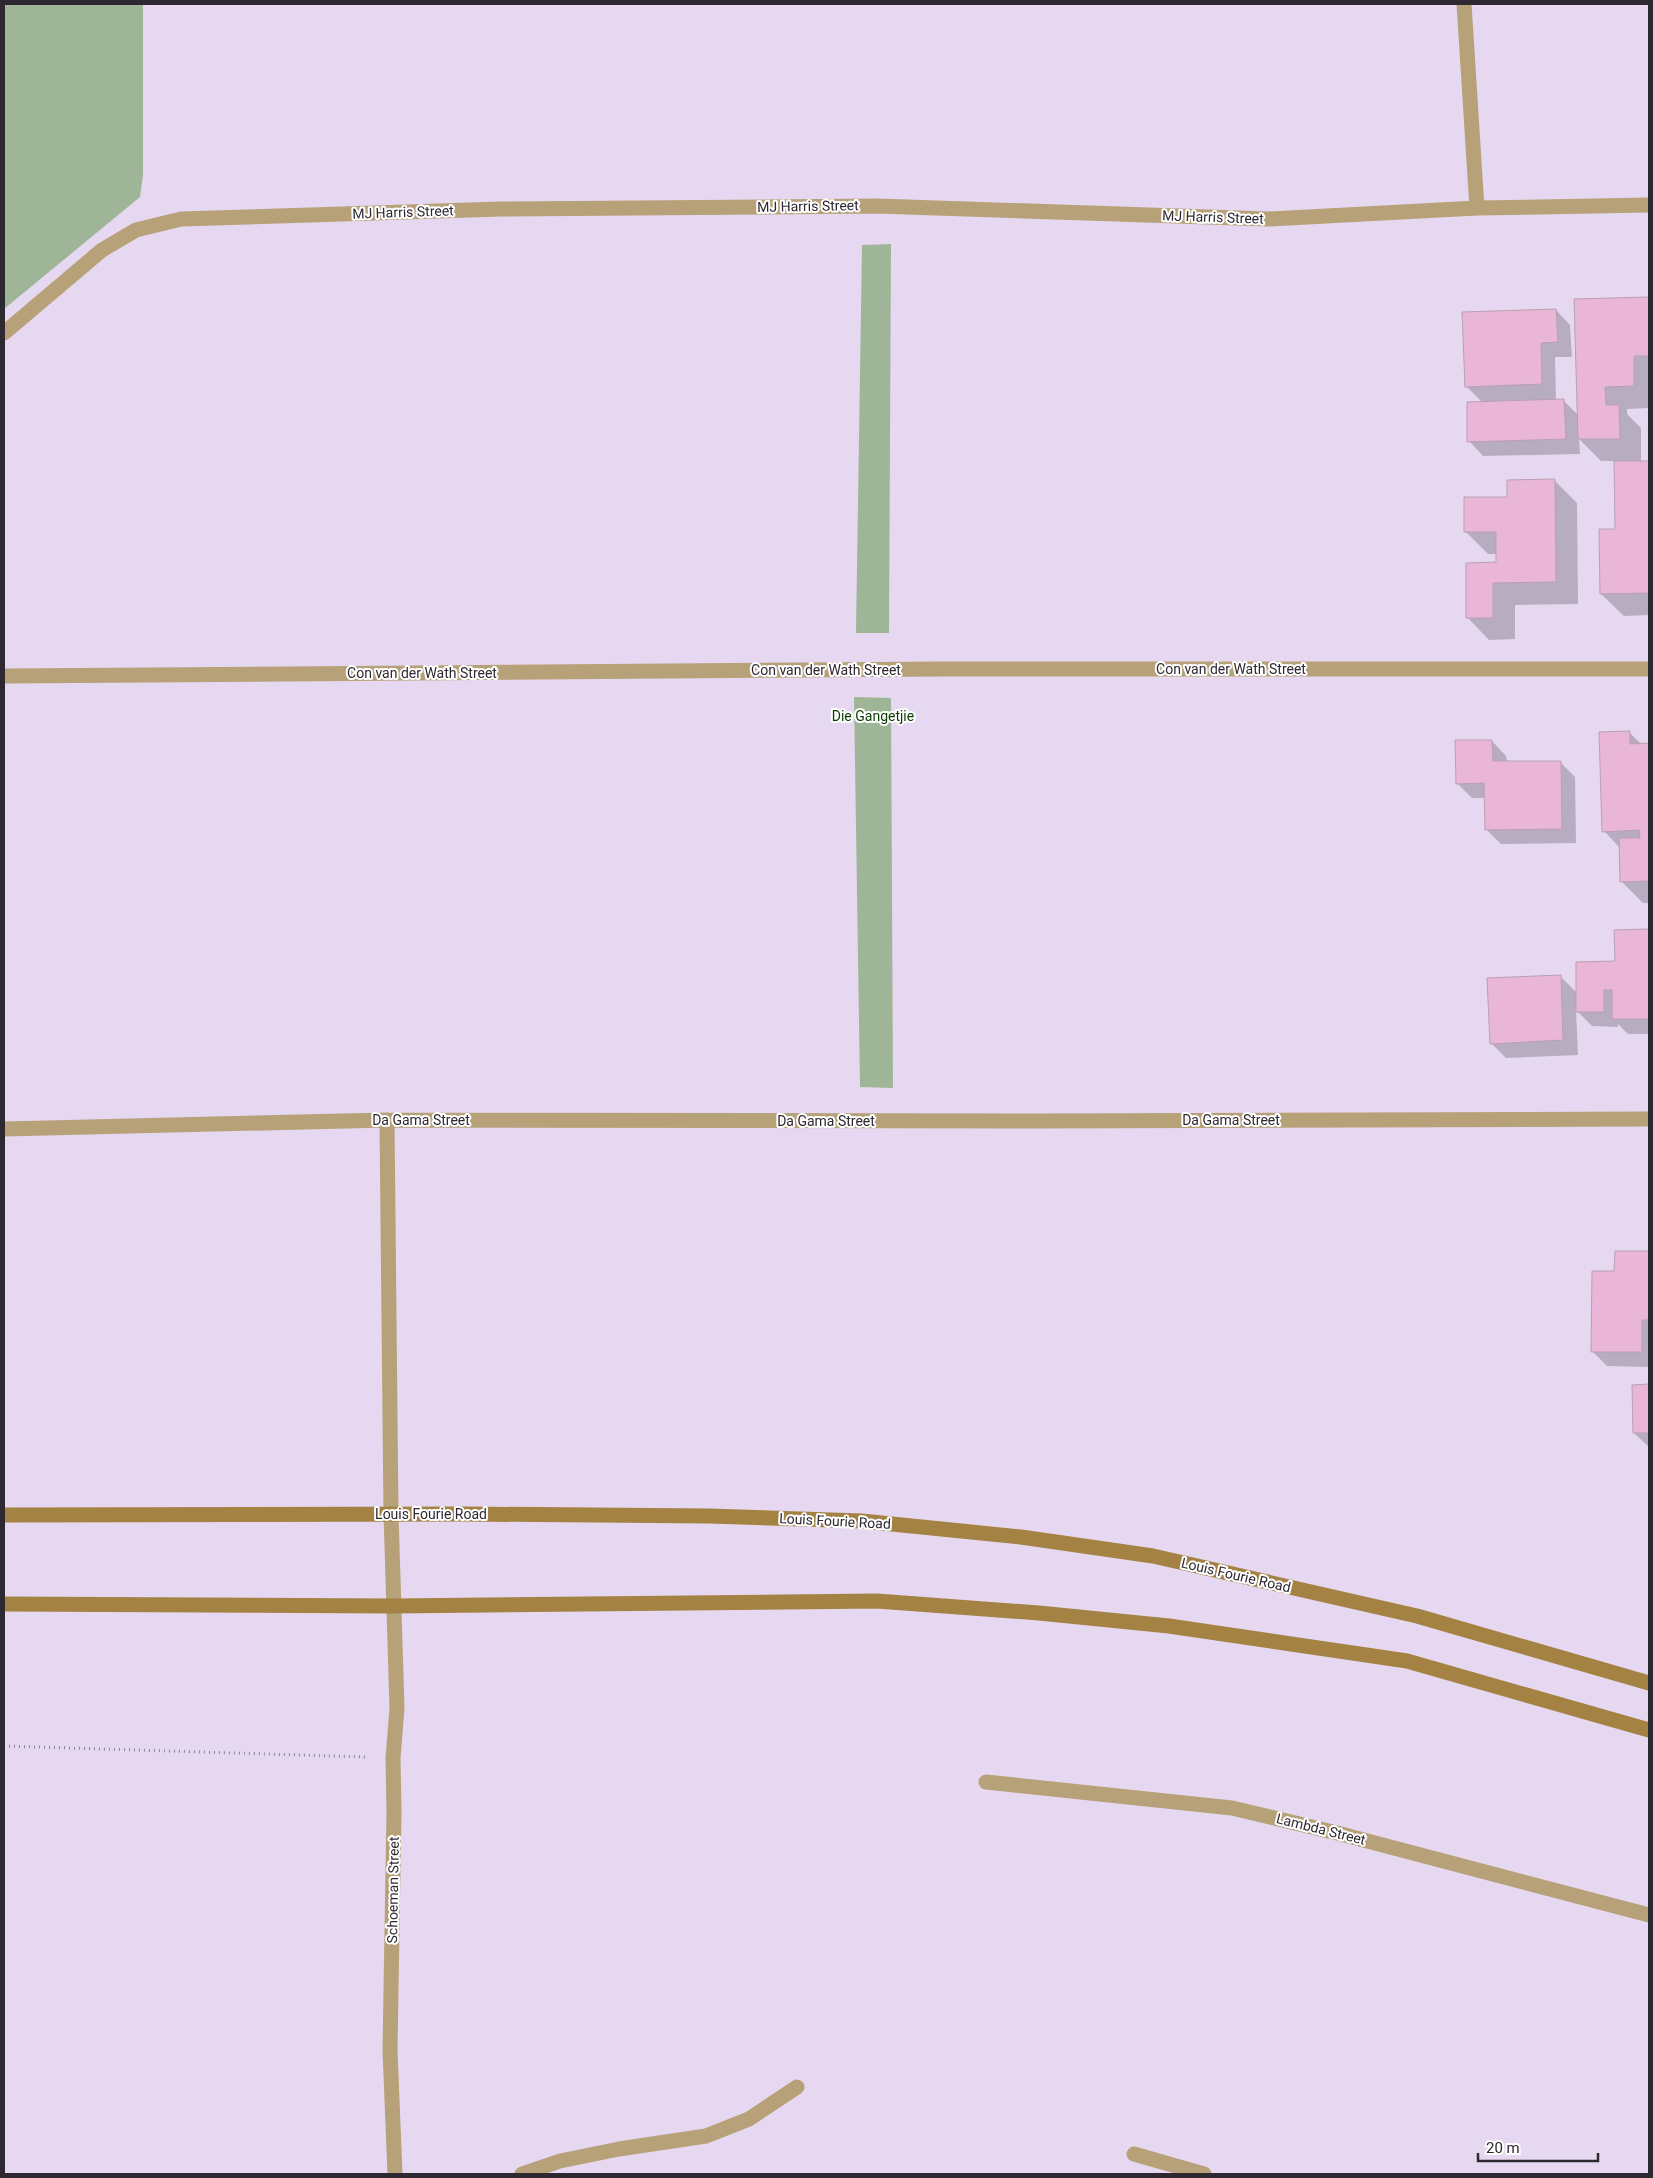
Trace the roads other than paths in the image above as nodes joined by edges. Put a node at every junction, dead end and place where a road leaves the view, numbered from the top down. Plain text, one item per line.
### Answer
1 (1464, 4) edge
2 (1649, 205) edge
3 (1477, 208) junction
4 (4, 333) edge
5 (1649, 669) edge
6 (4, 676) edge
7 (1649, 1119) edge
8 (387, 1120) junction
9 (4, 1129) edge
10 (391, 1514) junction
11 (4, 1515) edge
12 (4, 1604) edge
13 (393, 1606) junction
14 (1649, 1682) edge
15 (1649, 1730) edge
16 (986, 1782) dead end
17 (1649, 1915) edge
18 (797, 2086) dead end
19 (1134, 2154) dead end
20 (395, 2174) edge
21 (522, 2174) edge
22 (1204, 2174) edge

1 - 3 street
2 - 3 street, MJ Harris Street
3 - 4 street, MJ Harris Street
5 - 6 street, Con van der Wath Street
7 - 8 street, Da Gama Street
8 - 9 street, Da Gama Street
8 - 10 street, Schoeman Street
10 - 11 main road, Louis Fourie Road
10 - 13 street, Schoeman Street
10 - 14 main road, Louis Fourie Road
12 - 13 main road
13 - 15 main road
13 - 20 street, Schoeman Street
16 - 17 street, Lambda Street
18 - 21 street
19 - 22 street

